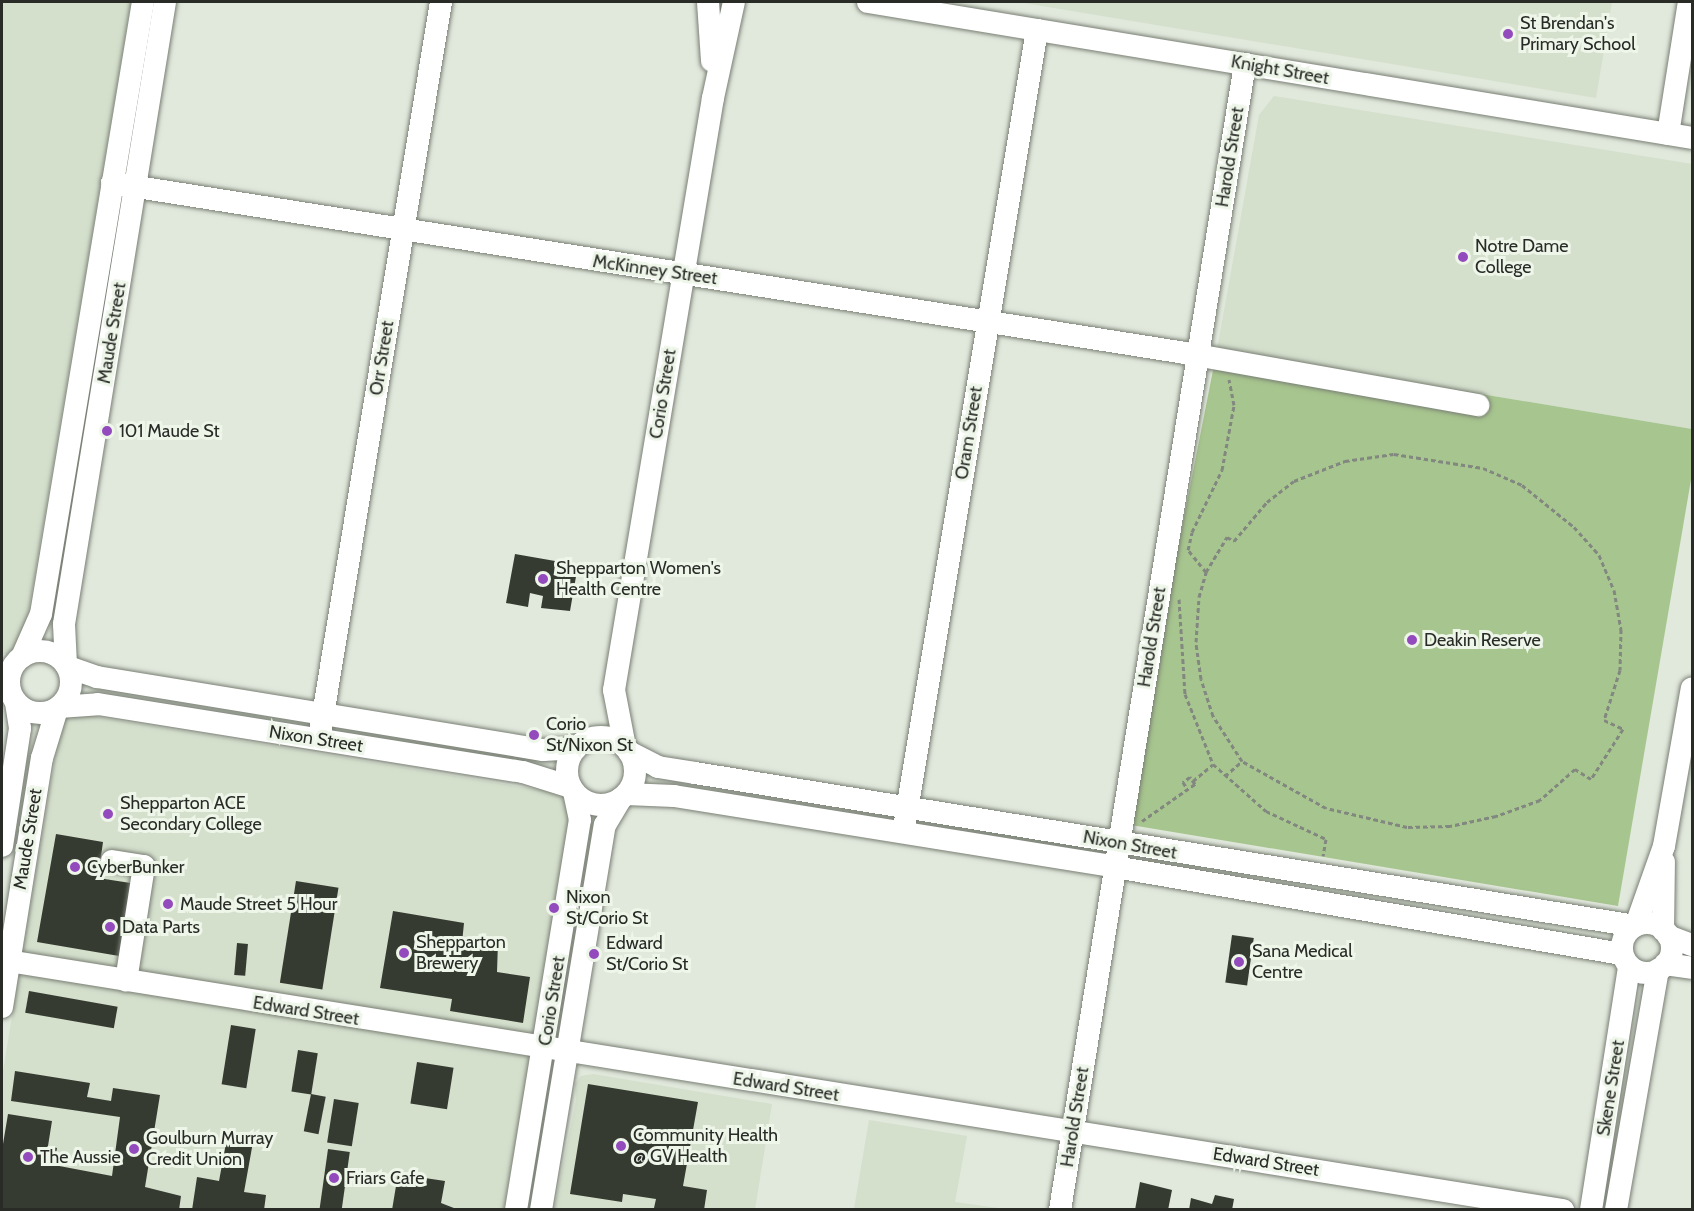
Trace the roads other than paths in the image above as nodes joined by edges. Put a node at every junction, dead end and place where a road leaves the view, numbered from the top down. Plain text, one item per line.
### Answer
1 (143, 2) edge
2 (165, 2) edge
3 (441, 2) edge
4 (709, 2) edge
5 (732, 2) edge
6 (868, 2) edge
7 (1689, 2) edge
8 (1037, 30) junction
9 (1245, 64) junction
10 (713, 98) junction
11 (1668, 134) junction
12 (1692, 138) edge
13 (112, 183) junction
14 (136, 187) junction
15 (403, 231) junction
16 (683, 275) junction
17 (988, 322) junction
18 (1198, 356) junction
19 (83, 359) junction
20 (106, 363) junction
21 (1478, 405) dead end
22 (57, 511) junction
23 (82, 515) junction
24 (14, 659) edge
25 (67, 666) junction
26 (1692, 688) edge
27 (614, 690) junction
28 (10, 696) edge
29 (58, 708) junction
30 (323, 714) junction
31 (319, 739) junction
32 (579, 745) junction
33 (627, 750) junction
34 (573, 789) junction
35 (623, 796) junction
36 (907, 807) junction
37 (1126, 835) junction
38 (903, 836) junction
39 (2, 846) edge
40 (1664, 846) junction
41 (112, 861) dead end
42 (1115, 867) junction
43 (1636, 926) junction
44 (1666, 933) junction
45 (1692, 945) edge
46 (1625, 960) junction
47 (5, 961) edge
48 (1662, 967) junction
49 (1692, 968) edge
50 (126, 981) junction
51 (2, 1007) edge
52 (544, 1049) junction
53 (568, 1053) junction
54 (1072, 1132) junction
55 (516, 1209) edge
56 (542, 1209) edge
57 (1060, 1209) edge
58 (1563, 1209) edge
59 (1591, 1209) edge
60 (1616, 1209) edge

1 - 13 street, Maude Street
2 - 14 street, Maude Street
3 - 15 street, Orr Street
4 - 5 street
4 - 10 street, Corio Street
5 - 10 street, Corio Street
6 - 8 street, Knight Street
7 - 11 street
8 - 9 street, Knight Street
8 - 17 street, Oram Street
9 - 11 street, Knight Street
9 - 18 street, Harold Street
10 - 16 street, Corio Street
11 - 12 street, Knight Street
13 - 14 street, McKinney Street
13 - 19 street, Maude Street
14 - 15 street, McKinney Street
14 - 20 street, Maude Street
15 - 16 street, McKinney Street
15 - 30 street, Orr Street
16 - 17 street, McKinney Street
16 - 27 street, Corio Street
17 - 18 street, McKinney Street
17 - 36 street, Oram Street
18 - 21 street, McKinney Street
18 - 37 street, Harold Street
19 - 20 street
19 - 22 street, Maude Street
20 - 23 street, Maude Street
22 - 23 street
22 - 24 street, Maude Street
23 - 25 street, Maude Street
24 - 25 street
24 - 28 street
25 - 29 street
25 - 30 street, Nixon Street
26 - 40 street
27 - 32 street, Corio Street
27 - 33 street, Corio Street
28 - 29 street
28 - 39 street, Maude Street
29 - 31 street, Nixon Street
29 - 47 street, Maude Street
30 - 31 street, Orr Street
30 - 32 street, Nixon Street
31 - 34 street, Nixon Street
32 - 33 street
32 - 34 street
33 - 35 street
33 - 36 street, Nixon Street
34 - 35 street
34 - 52 street, Corio Street
35 - 38 street, Nixon Street
35 - 53 street, Corio Street
36 - 37 street, Nixon Street
36 - 38 street, Oram Street
37 - 42 street, Harold Street
37 - 43 street, Nixon Street
38 - 42 street, Nixon Street
40 - 43 street
40 - 44 street
41 - 50 street
42 - 46 street, Nixon Street
42 - 54 street, Harold Street
43 - 44 street
43 - 46 street
44 - 45 street
44 - 48 street
46 - 48 street
46 - 59 street, Skene Street
47 - 50 street, Edward Street
47 - 51 street, Maude Street
48 - 49 street
48 - 60 street, Skene Street
50 - 52 street, Edward Street
52 - 53 street, Edward Street
52 - 55 street, Corio Street
53 - 54 street, Edward Street
53 - 56 street, Corio Street
54 - 57 street, Harold Street
54 - 58 street, Edward Street

